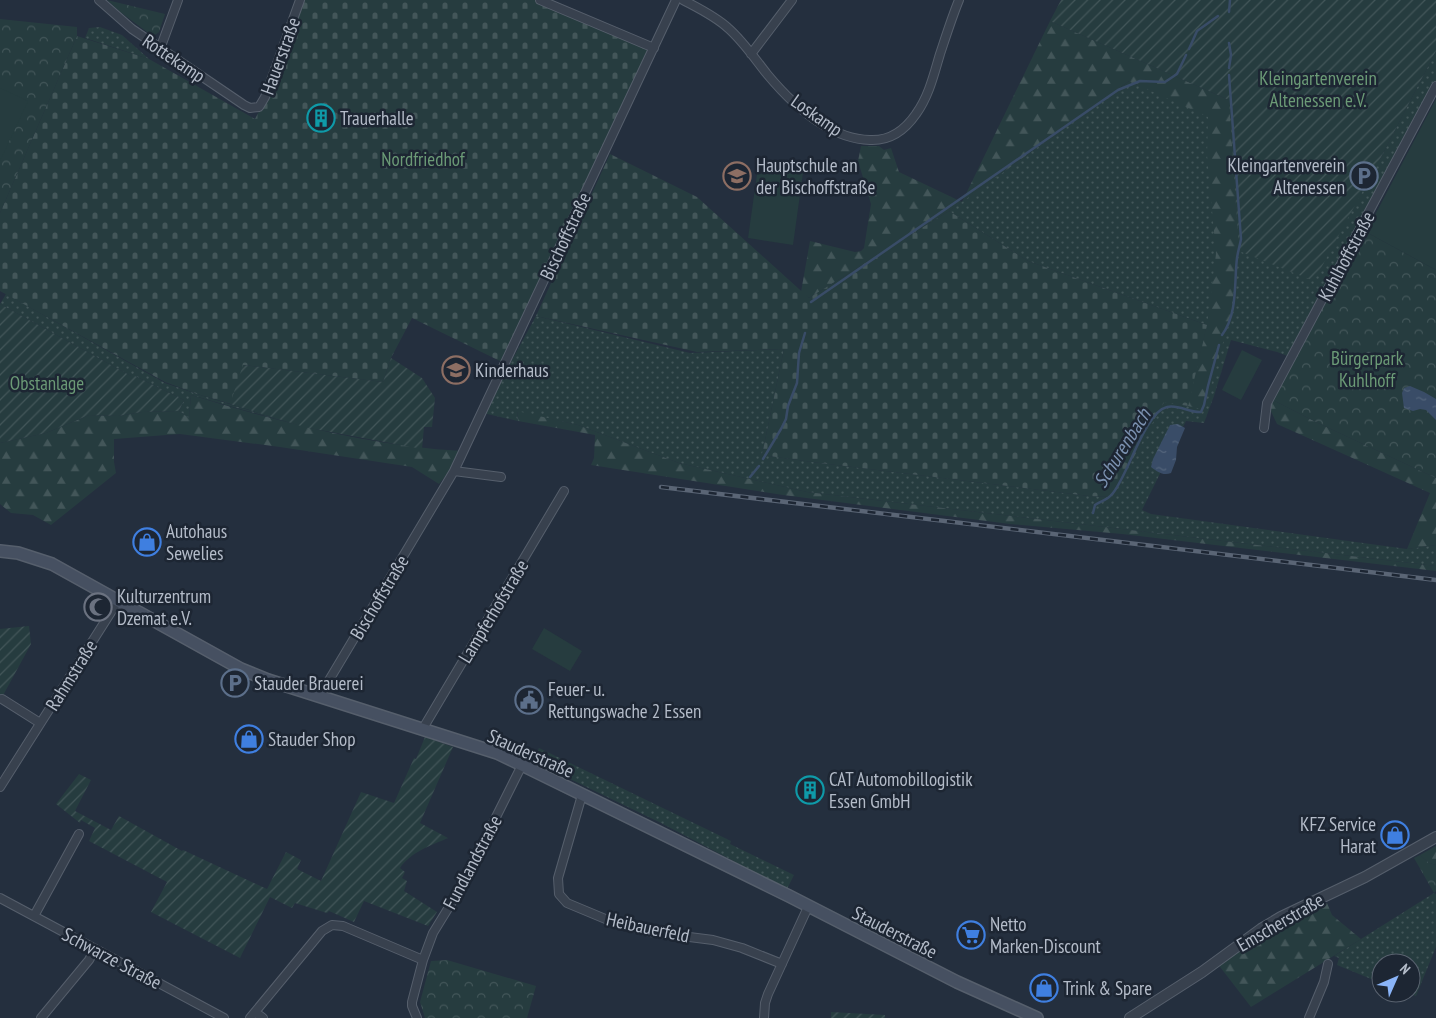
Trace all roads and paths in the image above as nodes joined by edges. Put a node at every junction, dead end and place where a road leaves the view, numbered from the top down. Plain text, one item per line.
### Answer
1 (99, 0) edge
2 (178, 0) edge
3 (300, 0) edge
4 (540, 0) edge
5 (676, 0) edge
6 (683, 0) edge
7 (792, 0) edge
8 (959, 0) edge
9 (557, 3) edge
10 (654, 48) junction
11 (160, 49) junction
12 (751, 54) junction
13 (1436, 86) edge
14 (254, 108) joint
15 (1264, 428) dead end
16 (454, 471) junction
17 (501, 477) dead end
18 (564, 491) dead end
19 (0, 551) edge
20 (118, 601) junction
21 (319, 697) junction
22 (2, 699) dead end
23 (40, 723) junction
24 (422, 730) junction
25 (522, 765) junction
26 (0, 787) edge
27 (582, 795) junction
28 (79, 834) dead end
29 (1436, 837) edge
30 (0, 898) edge
31 (808, 907) junction
32 (34, 916) junction
33 (95, 949) junction
34 (423, 960) junction
35 (782, 964) junction
36 (1328, 964) dead end
37 (252, 1015) edge
38 (42, 1018) edge
39 (224, 1018) edge
40 (263, 1018) edge
41 (417, 1018) edge
42 (764, 1018) edge
43 (1037, 1018) edge
44 (1130, 1018) edge
45 (1309, 1018) edge

1 - 11 street, Rottekamp
2 - 11 street
3 - 14 street, Hauerstraße
4 - 9 street
5 - 10 street, Bischoffstraße
6 - 12 street, Loskamp
7 - 12 street
8 - 12 street, Loskamp
9 - 10 street
10 - 16 street, Bischoffstraße
11 - 14 street, Rottekamp
13 - 15 street, Kuhlhoffstraße
16 - 17 street
16 - 21 street, Bischoffstraße
18 - 24 street, Lampferhofstraße
19 - 20 main road, Stauderstraße
20 - 21 main road, Stauderstraße
20 - 23 street, Rahmstraße
21 - 24 main road, Stauderstraße
22 - 23 street, Rahmstraße
23 - 26 street, Rahmstraße
24 - 25 main road, Stauderstraße
25 - 27 main road, Stauderstraße
25 - 34 street, Fundlandstraße
27 - 31 main road, Stauderstraße
27 - 35 street, Heibauerfeld
28 - 32 street
29 - 44 street, Emscherstraße
30 - 32 street, Schwarze Straße
31 - 35 street
31 - 43 main road, Stauderstraße
32 - 33 street, Schwarze Straße
33 - 38 street
33 - 39 street, Schwarze Straße
34 - 37 street
34 - 41 street, Fundlandstraße
35 - 42 street
36 - 45 street
37 - 40 street

